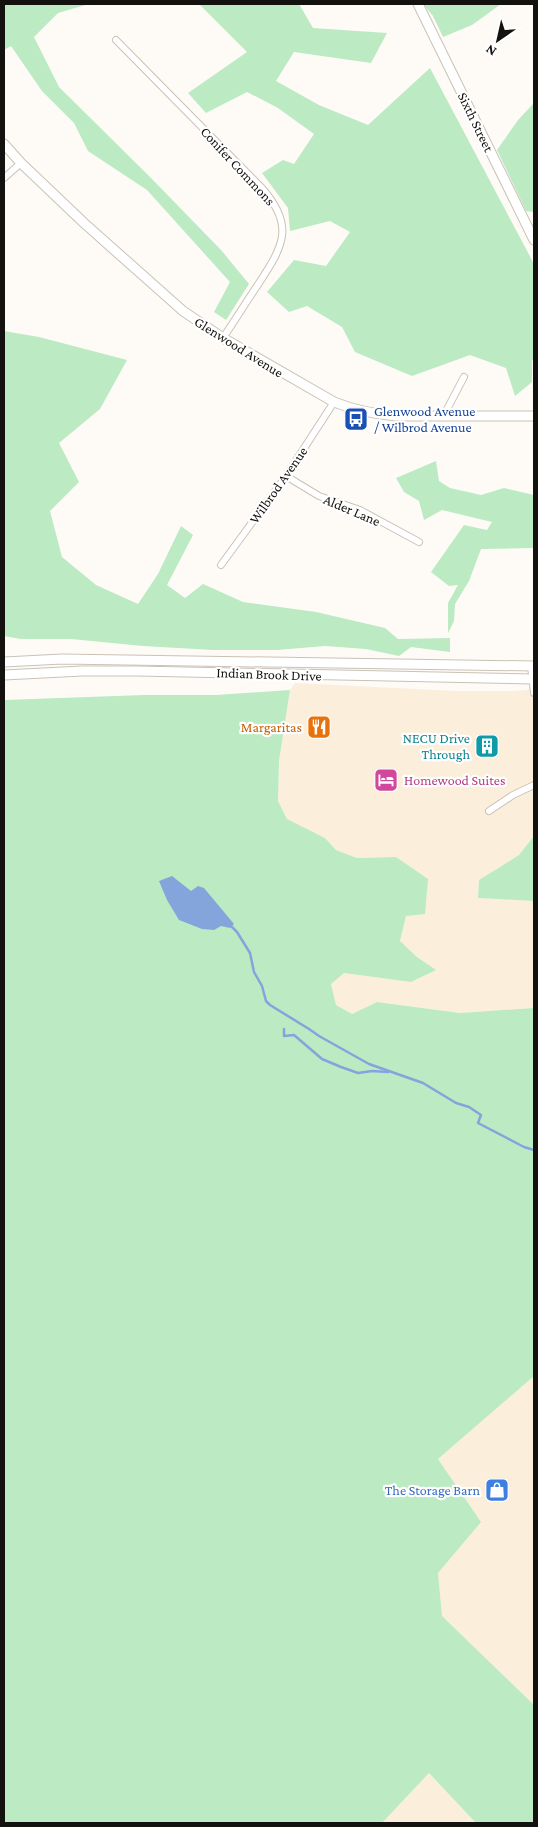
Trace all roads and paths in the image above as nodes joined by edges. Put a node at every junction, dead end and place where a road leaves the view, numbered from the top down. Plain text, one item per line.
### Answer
1 (418, 4) edge
2 (116, 40) dead end
3 (4, 144) edge
4 (21, 163) junction
5 (4, 178) edge
6 (534, 240) edge
7 (222, 338) junction
8 (464, 377) dead end
9 (334, 402) junction
10 (444, 415) junction
11 (534, 416) edge
12 (286, 476) junction
13 (419, 542) dead end
14 (221, 566) dead end
15 (4, 662) edge
16 (533, 666) edge
17 (4, 675) edge
18 (533, 679) edge
19 (534, 693) edge
20 (534, 786) edge
21 (489, 811) dead end

1 - 6 main road, Sixth Street
2 - 7 street, Conifer Commons
3 - 4 main road, Glenwood Avenue
4 - 5 street
4 - 7 main road, Glenwood Avenue
7 - 9 main road, Glenwood Avenue
8 - 10 street
9 - 10 main road, Glenwood Avenue
9 - 12 street, Wilbrod Avenue
10 - 11 main road, Glenwood Avenue
12 - 13 street, Alder Lane
12 - 14 street, Wilbrod Avenue
15 - 16 main road, Indian Brook Drive
16 - 18 street
17 - 18 main road, Indian Brook Drive
18 - 19 street
20 - 21 street

